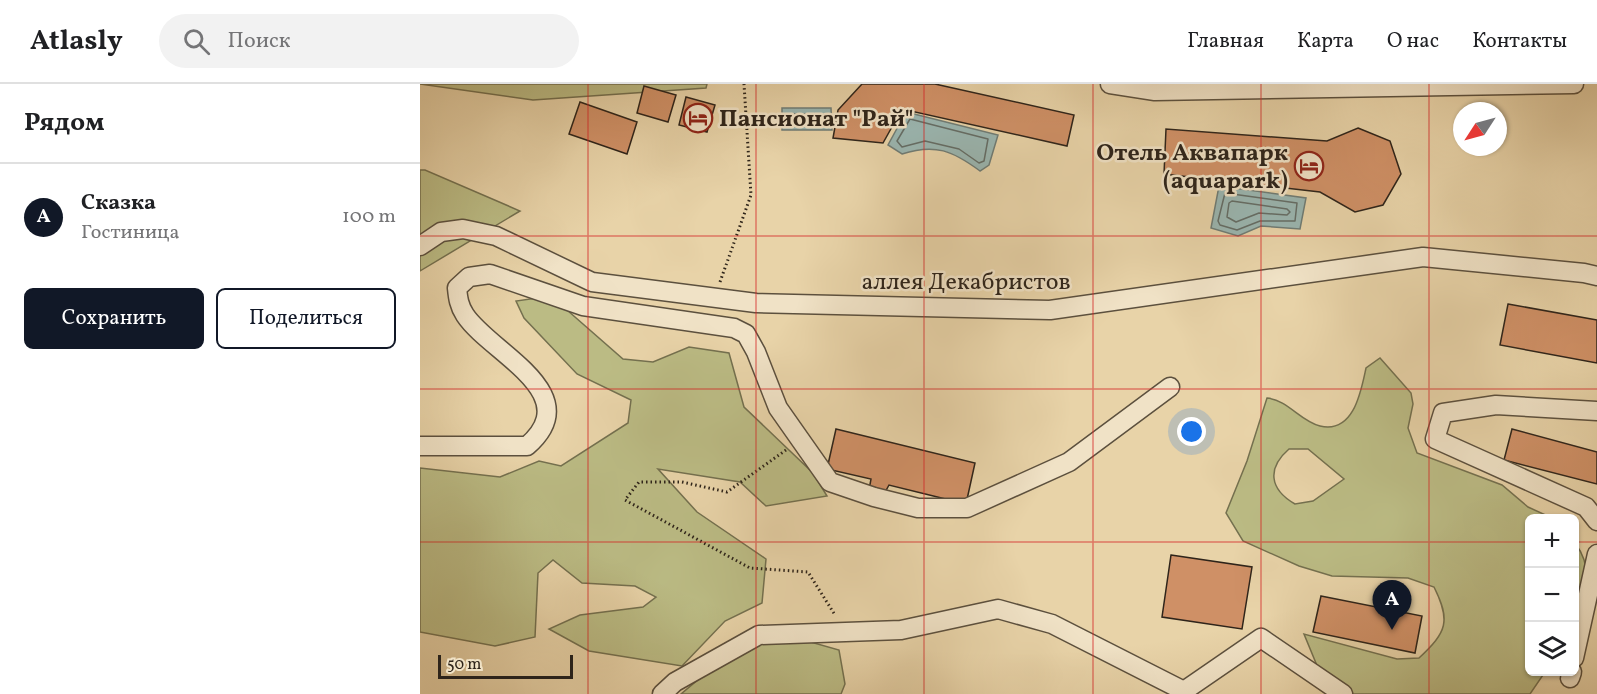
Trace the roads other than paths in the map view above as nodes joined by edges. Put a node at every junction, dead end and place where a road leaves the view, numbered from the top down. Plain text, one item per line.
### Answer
1 (1110, 84) edge
2 (1574, 84) edge
3 (420, 246) edge
4 (1597, 276) edge
5 (1170, 387) dead end
6 (1597, 411) edge
7 (420, 446) edge
8 (1597, 521) edge
9 (1597, 554) edge
10 (1579, 639) edge
11 (662, 694) edge
12 (1343, 694) edge

1 - 2 street
3 - 4 street, аллея Декабристов
5 - 7 street
6 - 8 street
9 - 10 street
11 - 12 street

